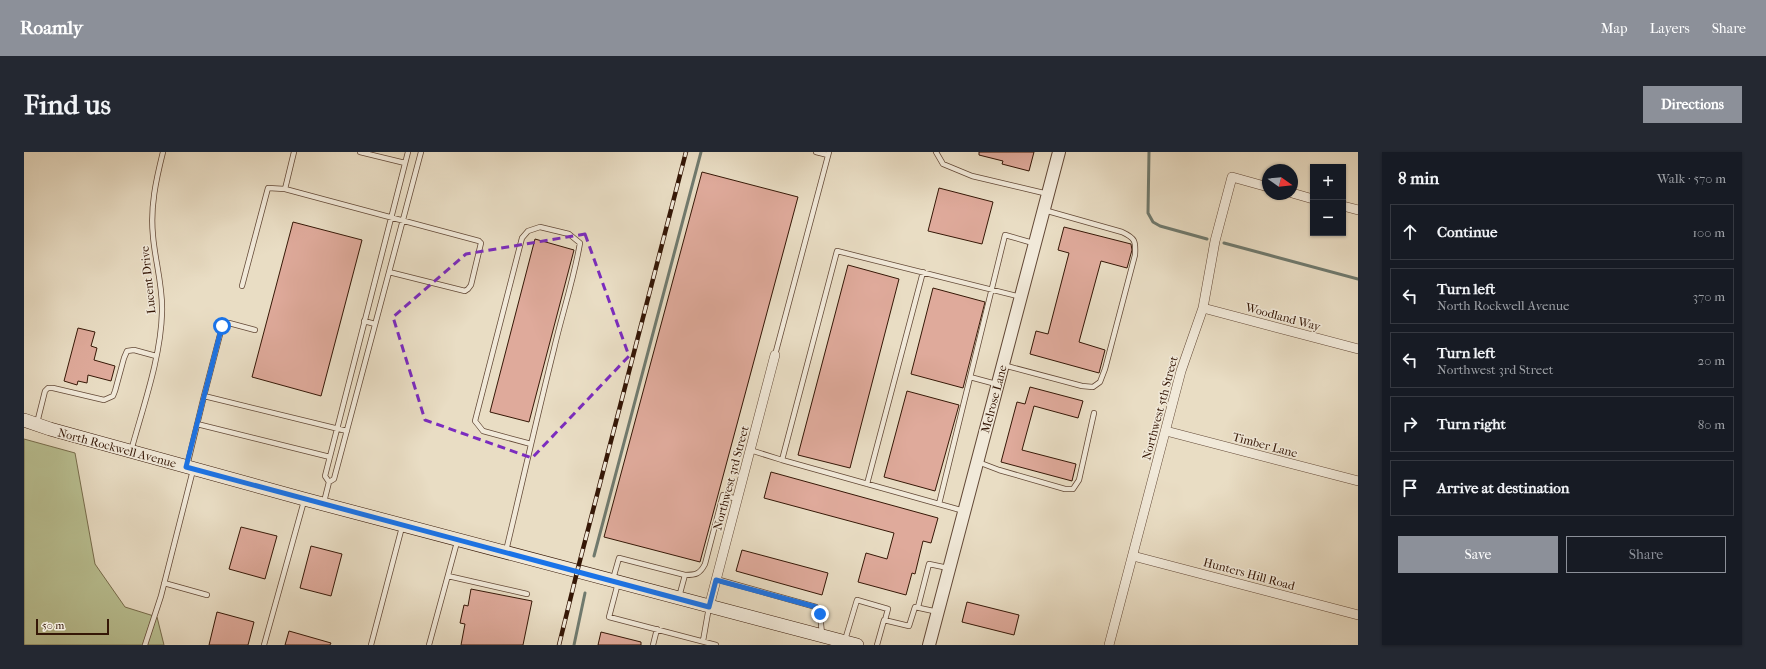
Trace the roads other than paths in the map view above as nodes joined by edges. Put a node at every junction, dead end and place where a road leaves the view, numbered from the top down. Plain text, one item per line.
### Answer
1 (163, 152) edge
2 (294, 152) edge
3 (360, 152) edge
4 (408, 152) edge
5 (420, 152) edge
6 (816, 152) edge
7 (936, 152) edge
8 (1059, 152) edge
9 (828, 154) edge
10 (405, 163) junction
11 (1262, 185) edge
12 (285, 189) junction
13 (1048, 194) junction
14 (1298, 195) edge
15 (1310, 198) edge
16 (1346, 207) edge
17 (1044, 210) junction
18 (1358, 210) edge
19 (391, 218) junction
20 (402, 221) junction
21 (1035, 244) junction
22 (389, 272) junction
23 (923, 272) junction
24 (242, 286) dead end
25 (992, 289) junction
26 (1021, 297) junction
27 (1202, 308) junction
28 (364, 322) junction
29 (375, 324) junction
30 (255, 330) dead end
31 (1358, 349) edge
32 (775, 355) joint
33 (156, 356) junction
34 (1003, 365) junction
35 (970, 377) junction
36 (998, 384) junction
37 (204, 396) junction
38 (1094, 413) dead end
39 (30, 424) edge
40 (197, 424) junction
41 (337, 429) junction
42 (347, 431) junction
43 (1166, 431) junction
44 (531, 444) junction
45 (750, 450) junction
46 (131, 452) junction
47 (330, 457) junction
48 (782, 460) junction
49 (978, 462) junction
50 (190, 468) junction
51 (329, 482) junction
52 (1358, 482) edge
53 (867, 484) junction
54 (304, 499) junction
55 (737, 499) junction
56 (323, 504) junction
57 (939, 504) junction
58 (965, 511) junction
59 (403, 525) junction
60 (457, 540) junction
61 (506, 553) junction
62 (1133, 556) junction
63 (949, 569) junction
64 (685, 575) junction
65 (448, 576) junction
66 (716, 580) junction
67 (616, 582) junction
68 (164, 583) junction
69 (527, 594) dead end
70 (207, 595) dead end
71 (679, 599) junction
72 (709, 607) junction
73 (918, 607) junction
74 (938, 612) junction
75 (1358, 615) edge
76 (885, 620) junction
77 (657, 630) junction
78 (828, 640) edge
79 (703, 642) junction
80 (851, 644) edge
81 (145, 645) edge
82 (264, 645) edge
83 (371, 645) edge
84 (429, 645) edge
85 (653, 645) edge
86 (716, 645) edge
87 (877, 645) edge
88 (929, 645) edge
89 (1109, 645) edge

1 - 33 lane, Lucent Drive
2 - 12 lane
3 - 10 lane
4 - 10 lane
5 - 20 lane
6 - 9 lane
7 - 13 lane
8 - 13 street, Melrose Lane
9 - 32 lane
10 - 19 lane
11 - 27 street, Northwest 5th Street
12 - 19 lane
12 - 24 lane
13 - 17 street, Melrose Lane
14 - 15 street
16 - 18 street
17 - 21 street, Melrose Lane
17 - 34 lane
19 - 20 lane
19 - 28 lane
20 - 22 lane
20 - 22 lane
21 - 25 lane
21 - 26 street, Melrose Lane
22 - 29 lane
23 - 25 lane
23 - 48 lane
23 - 53 lane
25 - 26 lane
25 - 35 lane
26 - 34 street, Melrose Lane
27 - 31 street, Woodland Way
27 - 43 street, Northwest 5th Street
28 - 29 lane
28 - 41 lane
29 - 42 lane
30 - 37 lane
32 - 45 street, Northwest 3rd Street
33 - 39 lane
33 - 46 lane, Lucent Drive
34 - 36 street, Melrose Lane
35 - 36 lane
35 - 57 lane
36 - 49 street, Melrose Lane
37 - 40 lane
37 - 41 lane
38 - 49 lane
39 - 46 main road, North Rockwell Avenue
40 - 47 lane
40 - 50 lane
41 - 42 lane
41 - 47 lane
42 - 51 lane
43 - 52 street, Timber Lane
43 - 62 street, Northwest 5th Street
44 - 44 lane
44 - 61 lane
45 - 48 lane
45 - 55 street, Northwest 3rd Street
46 - 50 main road, North Rockwell Avenue
47 - 51 lane
48 - 53 lane
49 - 58 street, Melrose Lane
50 - 54 main road, North Rockwell Avenue
50 - 68 lane
51 - 56 lane
53 - 57 lane
54 - 56 main road, North Rockwell Avenue
54 - 82 lane
55 - 64 lane
55 - 66 street, Northwest 3rd Street
56 - 59 main road, North Rockwell Avenue
57 - 58 lane
58 - 63 street, Melrose Lane
59 - 60 main road, North Rockwell Avenue
59 - 83 lane
60 - 61 main road, North Rockwell Avenue
60 - 65 lane
61 - 67 main road, North Rockwell Avenue
62 - 75 street, Hunters Hill Road
62 - 89 street, Northwest 5th Street
63 - 73 lane
63 - 74 street, Melrose Lane
64 - 67 lane
64 - 71 lane
65 - 69 lane
65 - 84 lane
66 - 72 street, Northwest 3rd Street
66 - 78 lane
67 - 71 main road, North Rockwell Avenue
67 - 77 lane
68 - 70 lane
68 - 81 lane
71 - 72 main road, North Rockwell Avenue
72 - 78 main road, North Rockwell Avenue
72 - 79 lane
73 - 74 lane
73 - 76 lane
74 - 88 street, Melrose Lane
76 - 80 lane
76 - 87 lane
77 - 79 lane
77 - 85 lane
78 - 80 main road, North Rockwell Avenue
79 - 86 lane

